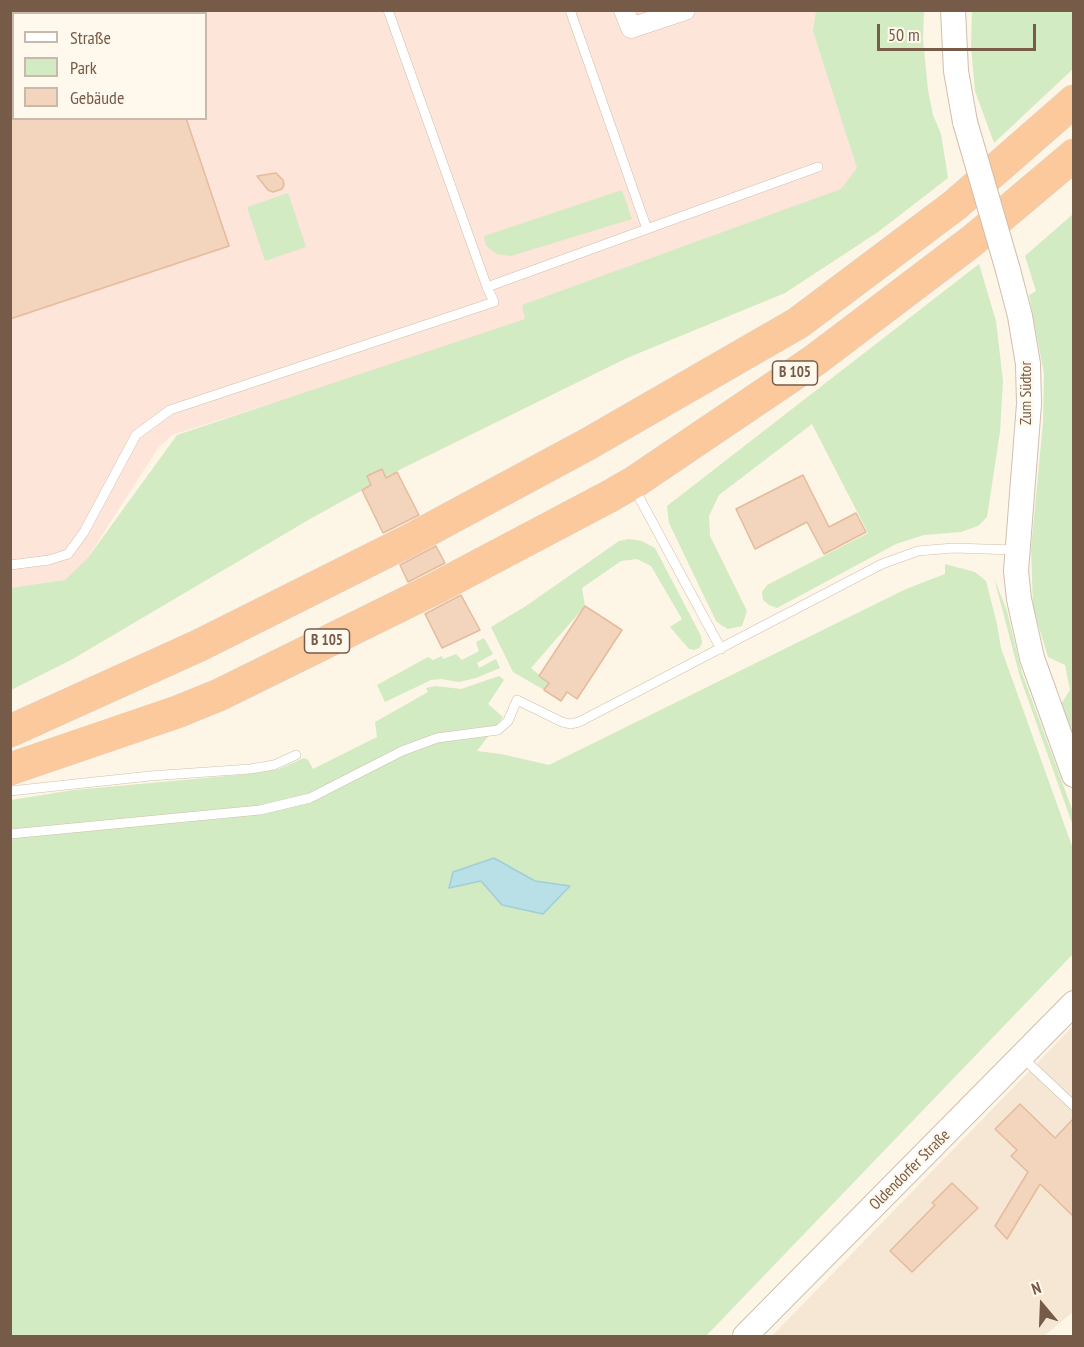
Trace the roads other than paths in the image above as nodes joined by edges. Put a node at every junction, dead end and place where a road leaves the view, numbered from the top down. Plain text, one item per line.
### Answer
1 (388, 10) edge
2 (570, 10) edge
3 (624, 10) edge
4 (685, 10) edge
5 (952, 10) edge
6 (1074, 101) edge
7 (1074, 154) edge
8 (818, 167) dead end
9 (648, 229) junction
10 (487, 287) junction
11 (631, 483) junction
12 (1017, 550) junction
13 (10, 565) edge
14 (721, 649) junction
15 (10, 731) edge
16 (297, 755) dead end
17 (10, 769) edge
18 (1074, 775) edge
19 (10, 791) edge
20 (10, 834) edge
21 (1074, 1003) edge
22 (1021, 1056) junction
23 (1074, 1106) edge
24 (745, 1336) edge

1 - 10 lane
2 - 9 lane
3 - 4 street
5 - 12 street, Zum Südtor, bridge
6 - 15 highway, B 105
7 - 11 highway, B 105
8 - 9 lane
9 - 10 lane
10 - 13 lane
11 - 14 lane
11 - 17 highway, B 105
12 - 14 lane
12 - 18 street, Zum Südtor
14 - 20 lane
16 - 19 lane
21 - 22 street, Oldendorfer Straße
22 - 23 lane
22 - 24 street, Oldendorfer Straße

